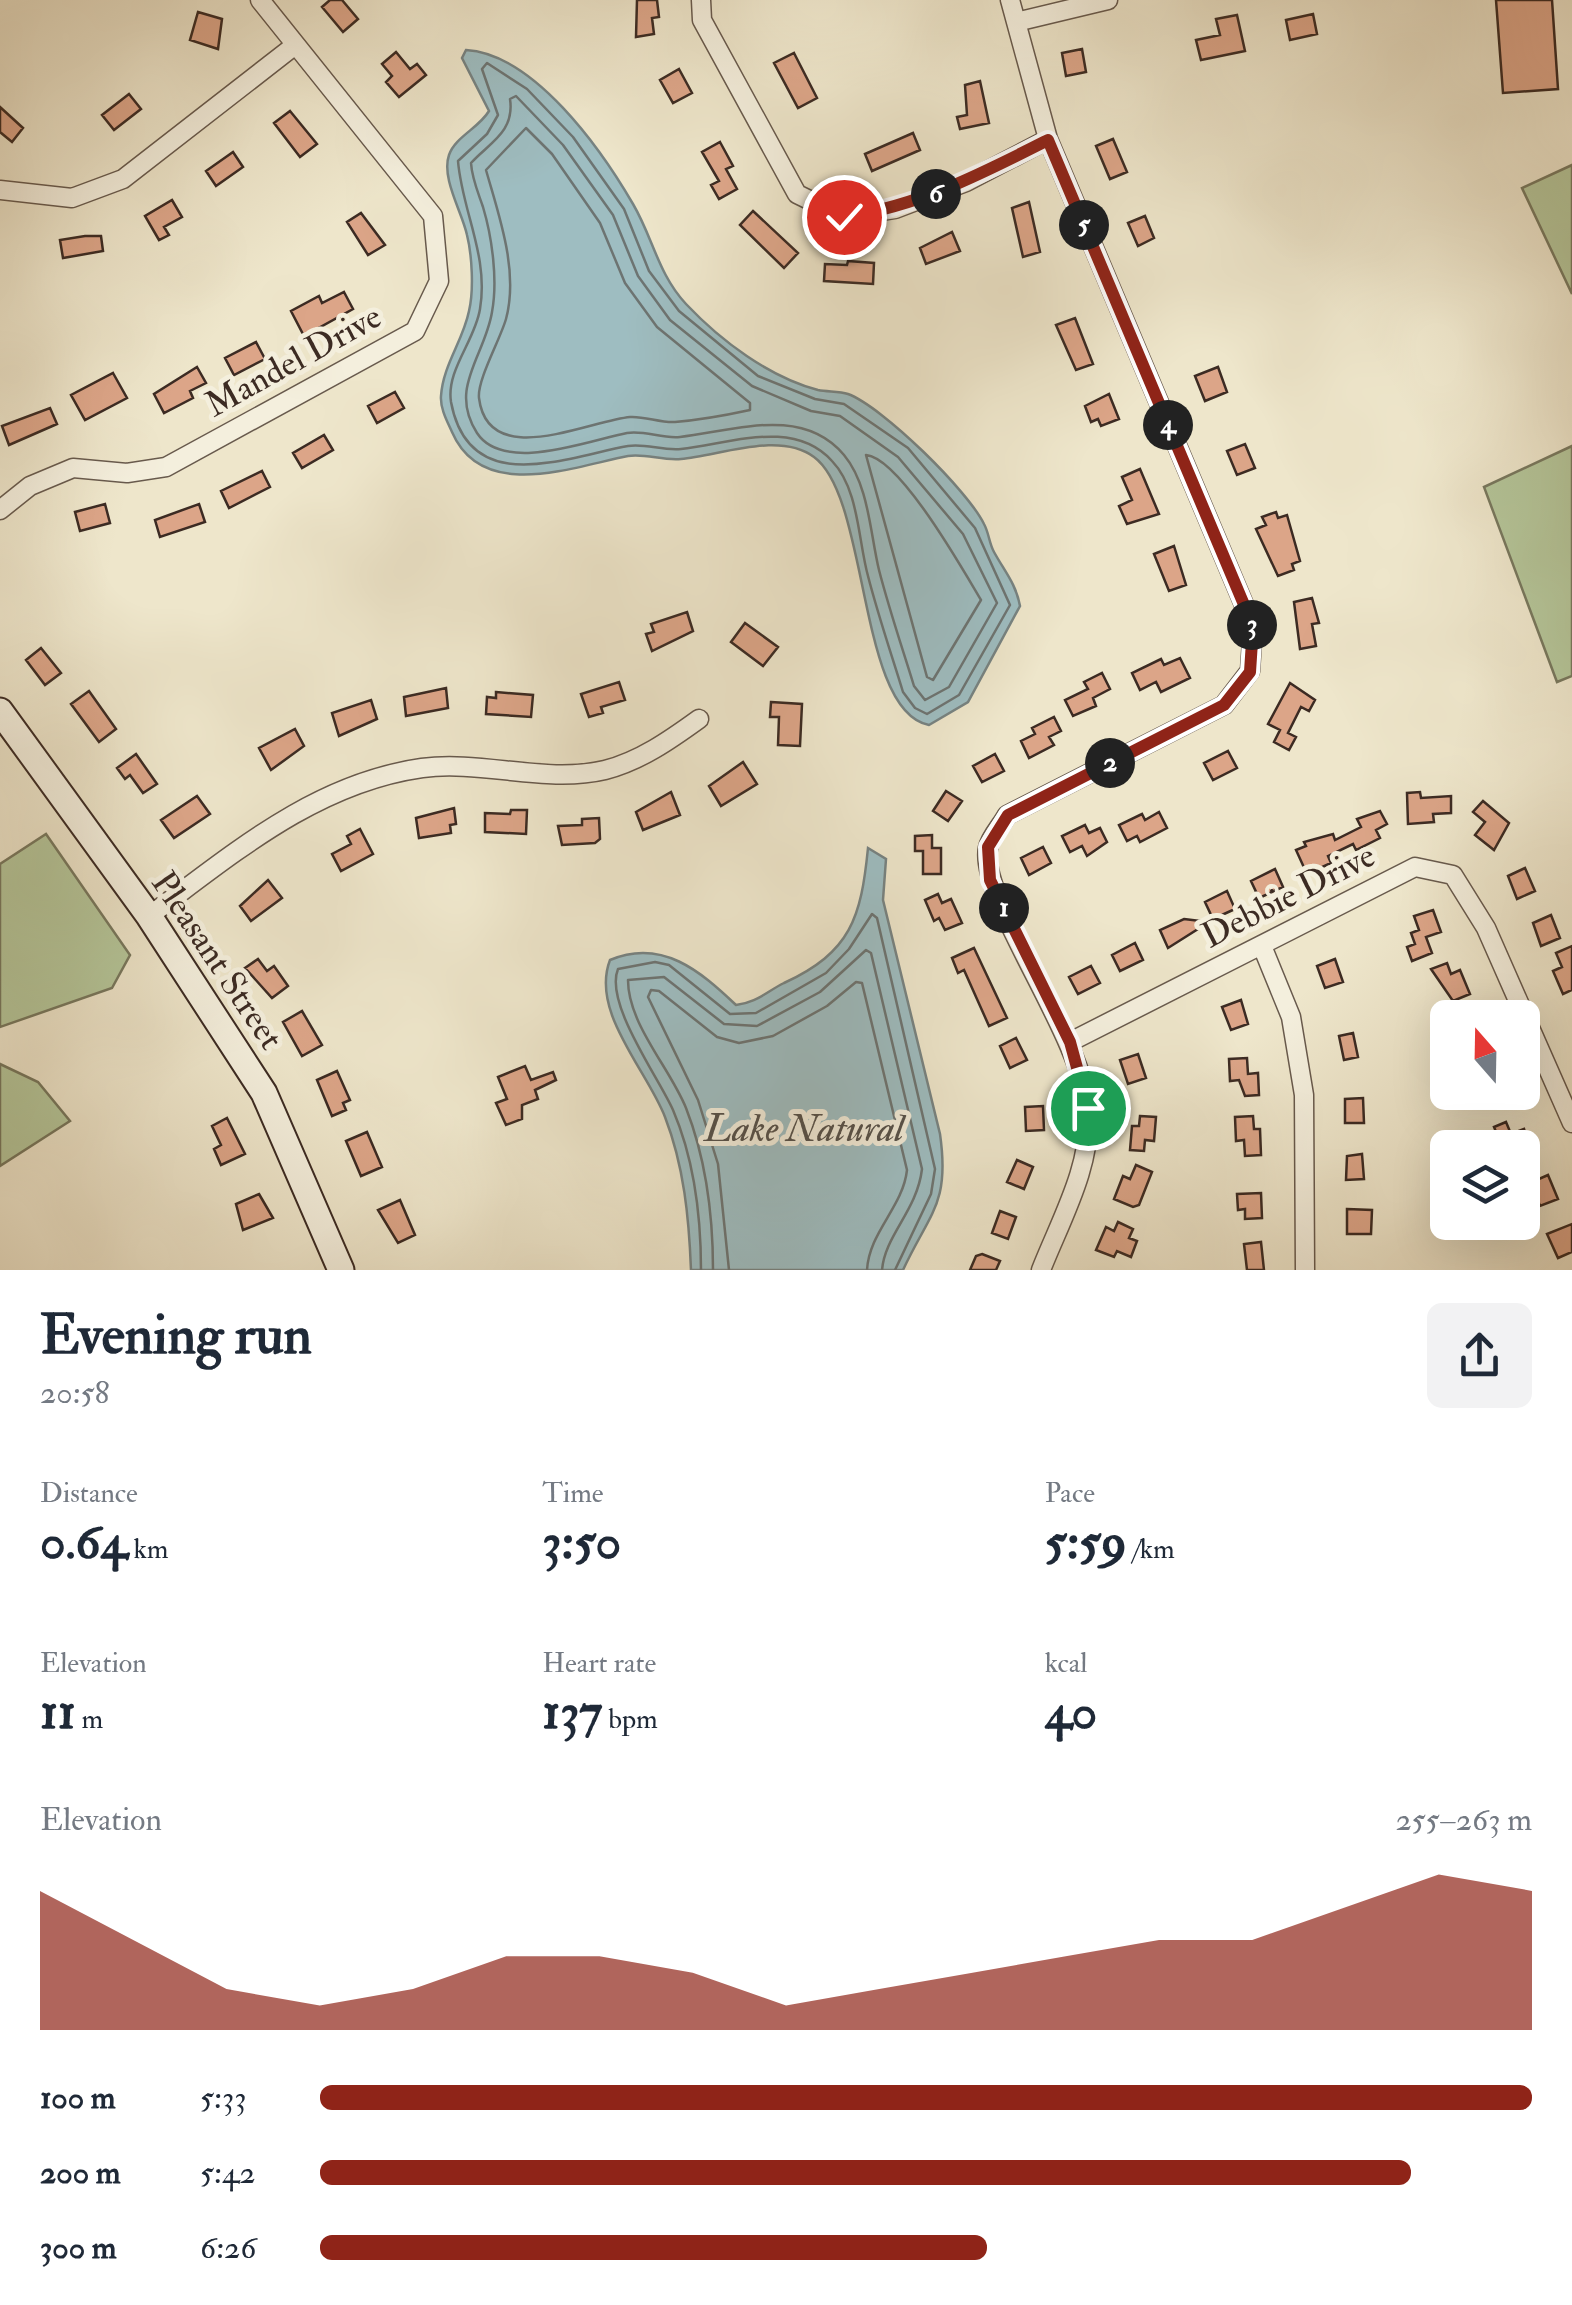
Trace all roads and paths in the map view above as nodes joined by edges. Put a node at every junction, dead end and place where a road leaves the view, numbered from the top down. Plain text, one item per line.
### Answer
1 (260, 0) edge
2 (701, 0) edge
3 (1010, 0) edge
4 (1108, 0) edge
5 (1016, 22) junction
6 (294, 46) junction
7 (1048, 140) junction
8 (0, 190) edge
9 (0, 510) edge
10 (0, 711) edge
11 (699, 719) dead end
12 (149, 916) junction
13 (1262, 946) junction
14 (1070, 1042) junction
15 (1572, 1123) edge
16 (341, 1270) edge
17 (1041, 1270) edge
18 (1306, 1270) edge

1 - 6 street, Mandel Drive
2 - 7 street
3 - 5 street
4 - 5 street
5 - 7 street
6 - 8 street
6 - 9 street, Mandel Drive
7 - 14 street
10 - 12 street, Pleasant Street
11 - 12 street
12 - 16 street, Pleasant Street
13 - 14 street, Debbie Drive
13 - 15 street, Debbie Drive
13 - 18 street
14 - 17 street

